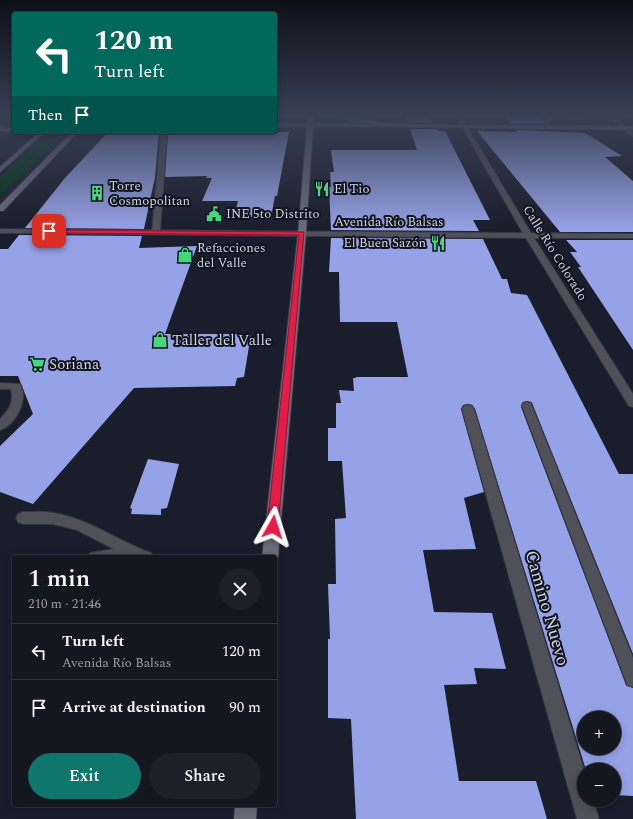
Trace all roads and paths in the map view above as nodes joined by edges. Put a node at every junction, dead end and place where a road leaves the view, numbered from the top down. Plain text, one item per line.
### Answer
1 (19, 153) edge
2 (54, 153) edge
3 (162, 153) edge
4 (308, 153) edge
5 (480, 153) edge
6 (0, 170) edge
7 (0, 209) edge
8 (0, 231) edge
9 (156, 232) junction
10 (302, 233) junction
11 (528, 235) junction
12 (633, 236) edge
13 (0, 386) edge
14 (633, 403) edge
15 (527, 406) dead end
16 (468, 409) dead end
17 (0, 426) edge
18 (23, 518) dead end
19 (139, 555) edge
20 (270, 555) edge
21 (633, 679) edge
22 (246, 807) edge
23 (245, 819) edge
24 (588, 819) edge

1 - 6 street
2 - 7 street
3 - 9 lane
4 - 10 street
5 - 11 street, Calle Río Colorado
8 - 9 street, Avenida Río Balsas
9 - 10 street, Avenida Río Balsas
10 - 11 street, Avenida Río Balsas
10 - 20 street
11 - 12 street, Avenida Río Balsas
11 - 14 street, Calle Río Colorado
13 - 17 lane
15 - 21 lane
16 - 24 street, Camino Nuevo
18 - 19 lane
22 - 23 street

